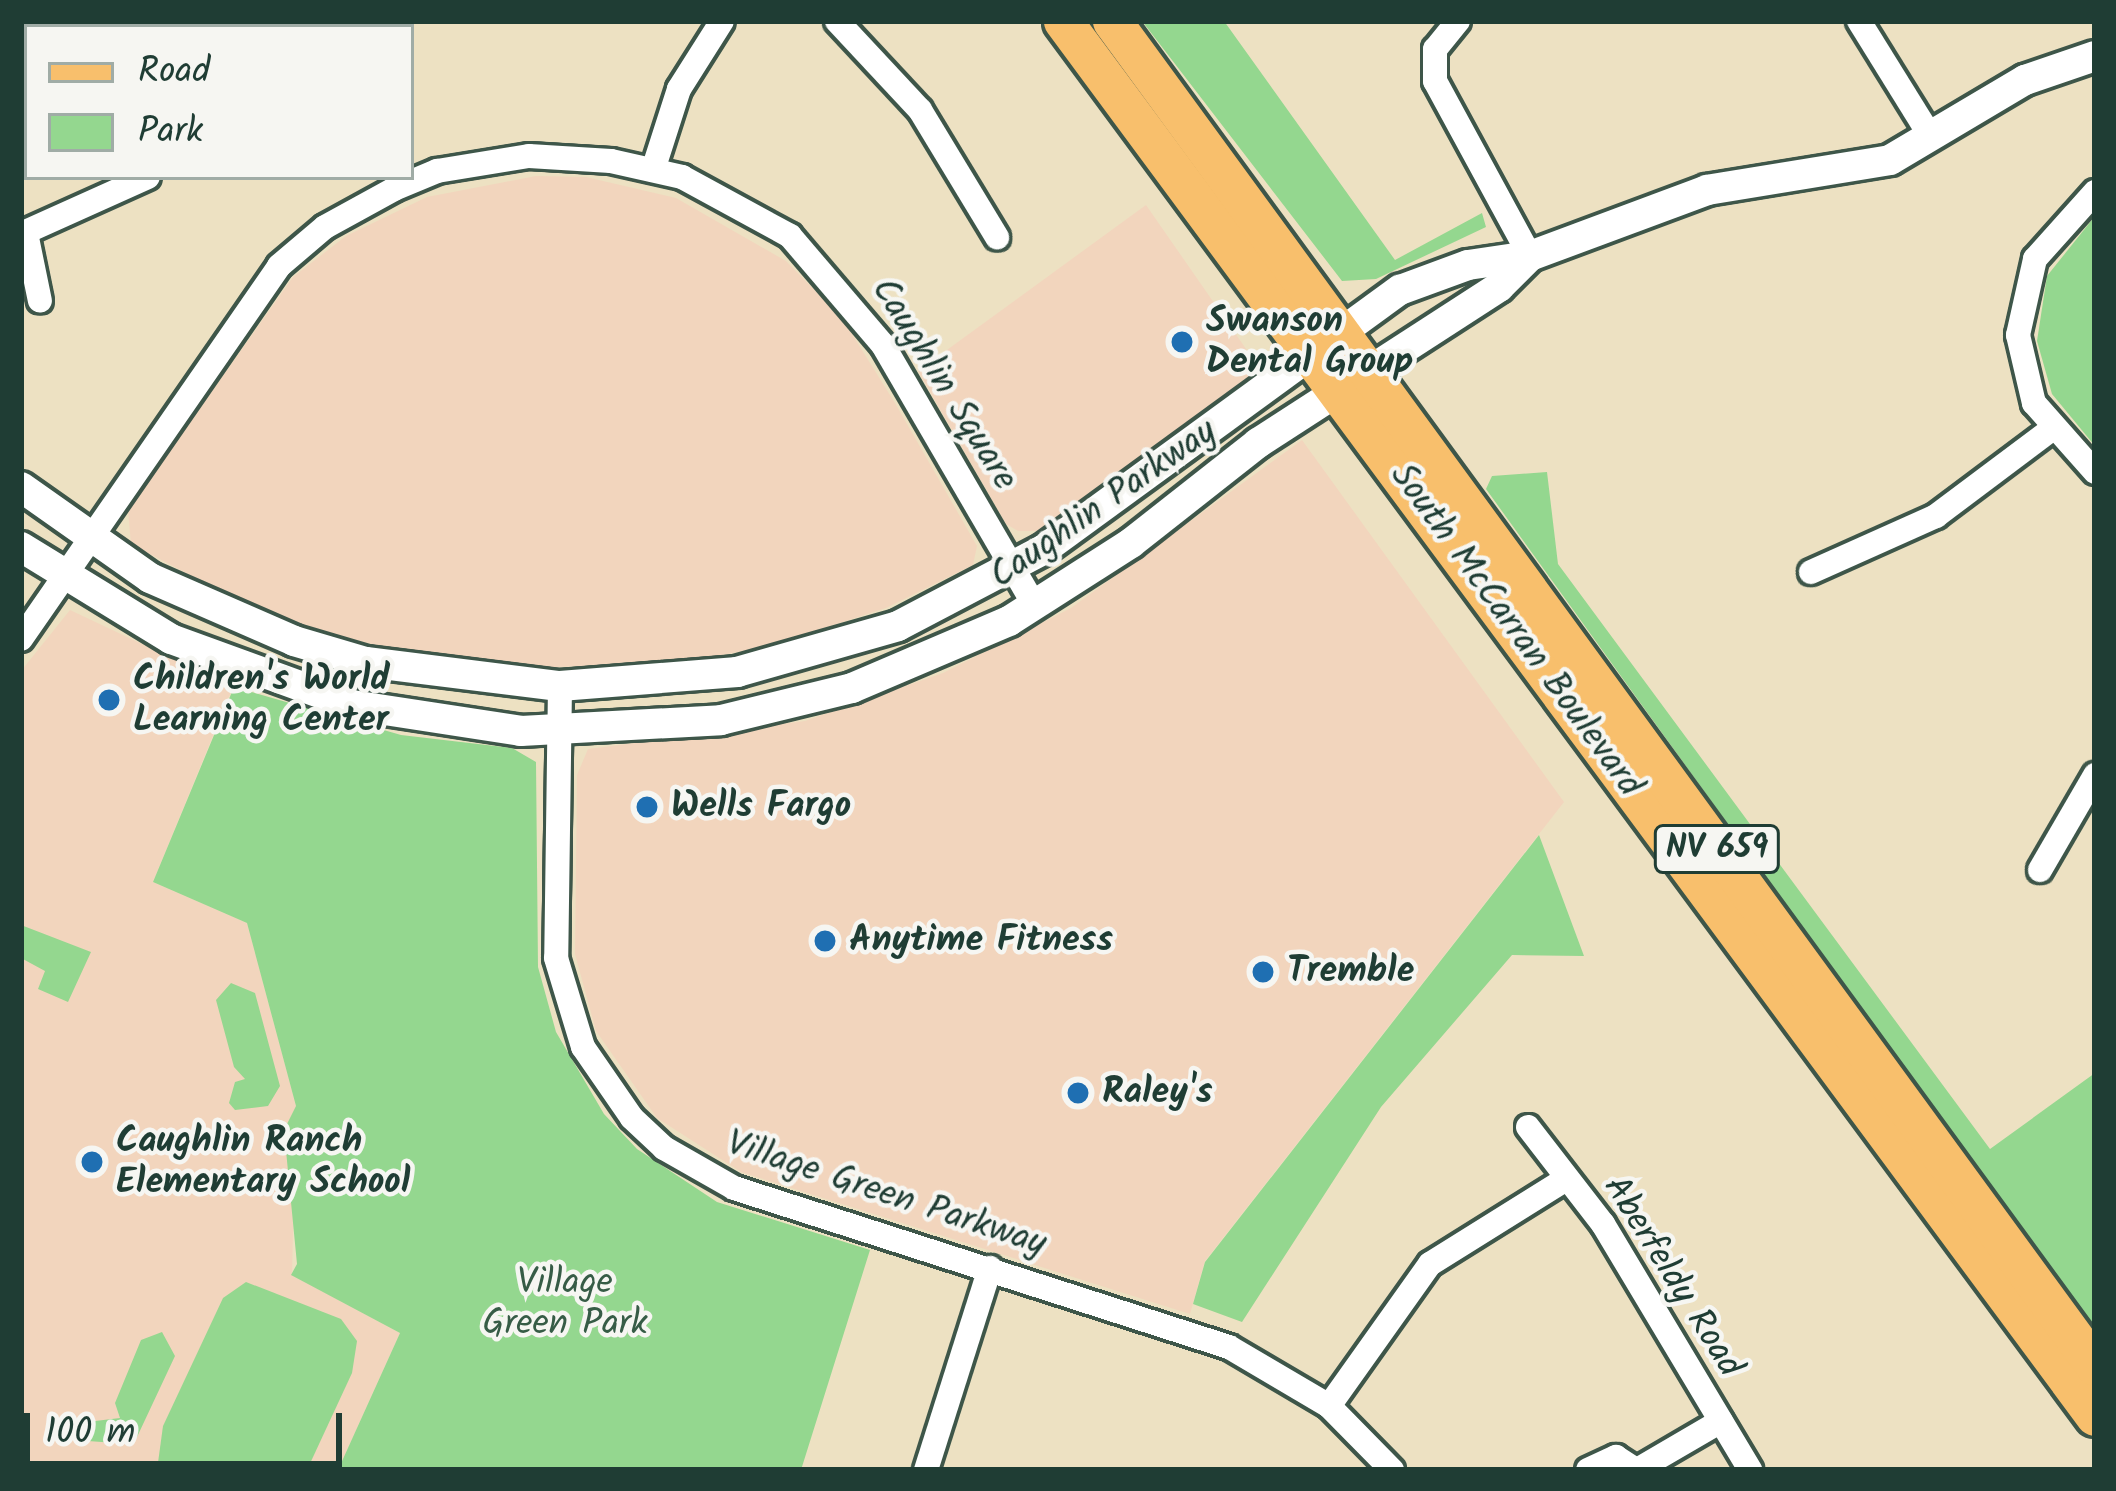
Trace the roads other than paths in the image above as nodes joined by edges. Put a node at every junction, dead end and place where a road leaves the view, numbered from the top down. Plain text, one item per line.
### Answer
1 (722, 21) edge
2 (837, 21) edge
3 (1063, 21) edge
4 (1112, 21) edge
5 (1458, 21) edge
6 (1859, 21) edge
7 (2095, 56) edge
8 (1931, 136) junction
9 (653, 170) junction
10 (141, 180) edge
11 (2095, 192) edge
12 (23, 234) edge
13 (997, 237) dead end
14 (1530, 256) junction
15 (40, 301) dead end
16 (1340, 332) junction
17 (1309, 357) junction
18 (1372, 367) junction
19 (1337, 391) junction
20 (2052, 429) junction
21 (2095, 472) edge
22 (21, 487) edge
23 (87, 539) junction
24 (21, 547) edge
25 (1012, 568) junction
26 (1810, 572) dead end
27 (63, 576) junction
28 (1035, 606) junction
29 (21, 639) edge
30 (560, 686) junction
31 (559, 732) junction
32 (2095, 775) edge
33 (2040, 869) dead end
34 (1528, 1127) dead end
35 (1566, 1179) junction
36 (991, 1268) junction
37 (2095, 1366) edge
38 (1329, 1406) junction
39 (2095, 1415) edge
40 (1721, 1421) junction
41 (926, 1470) edge
42 (1392, 1470) edge
43 (1588, 1470) edge
44 (1636, 1470) edge
45 (1750, 1470) edge

1 - 9 street
2 - 13 street
3 - 17 main road, South McCarran Boulevard / NV 659
4 - 16 main road, South McCarran Boulevard / NV 659
5 - 14 street
6 - 8 street
7 - 8 street
8 - 14 street
9 - 23 street, Caughlin Square
9 - 25 street, Caughlin Square
10 - 12 street
11 - 20 street
12 - 15 street
14 - 16 street, Caughlin Parkway
14 - 18 street, Caughlin Parkway
16 - 17 street, Caughlin Parkway
16 - 18 main road, South McCarran Boulevard / NV 659
17 - 19 main road, South McCarran Boulevard / NV 659
17 - 25 street, Caughlin Parkway
18 - 19 street, Caughlin Parkway
18 - 37 main road, South McCarran Boulevard / NV 659
19 - 28 street, Caughlin Parkway
19 - 39 main road, South McCarran Boulevard / NV 659
20 - 21 street
20 - 26 street
22 - 23 street, Caughlin Parkway
23 - 27 street
23 - 30 street, Caughlin Parkway
24 - 27 street, Caughlin Parkway
25 - 28 street, Caughlin Square
25 - 30 street, Caughlin Parkway
27 - 29 street
27 - 31 street, Caughlin Parkway
28 - 31 street, Caughlin Parkway
30 - 31 street, Village Green Parkway
31 - 36 street, Village Green Parkway
32 - 33 street
34 - 35 street, Aberfeldy Road
35 - 38 street
35 - 40 street, Aberfeldy Road
36 - 38 street, Village Green Parkway
36 - 41 street
38 - 42 street, Village Green Parkway
40 - 44 street
40 - 45 street, Aberfeldy Road
43 - 44 street

